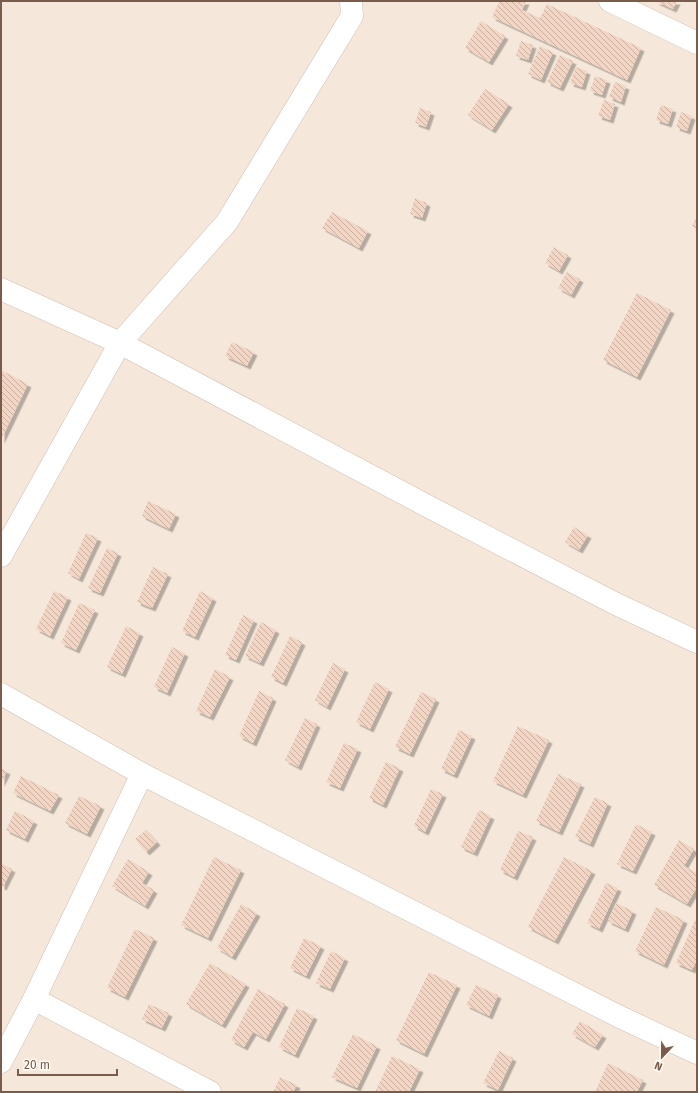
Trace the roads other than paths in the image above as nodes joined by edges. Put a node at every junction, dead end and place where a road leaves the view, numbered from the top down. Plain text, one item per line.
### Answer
1 (351, 1) edge
2 (610, 1) edge
3 (697, 43) edge
4 (1, 289) edge
5 (120, 342) junction
6 (1, 556) edge
7 (697, 642) edge
8 (1, 694) edge
9 (142, 774) junction
10 (34, 999) junction
11 (697, 1053) edge
12 (1, 1062) edge
13 (210, 1092) edge

1 - 5 street
2 - 3 street
4 - 5 street
5 - 6 street
5 - 7 street
8 - 9 street
9 - 10 street
9 - 11 street
10 - 12 street
10 - 13 street

